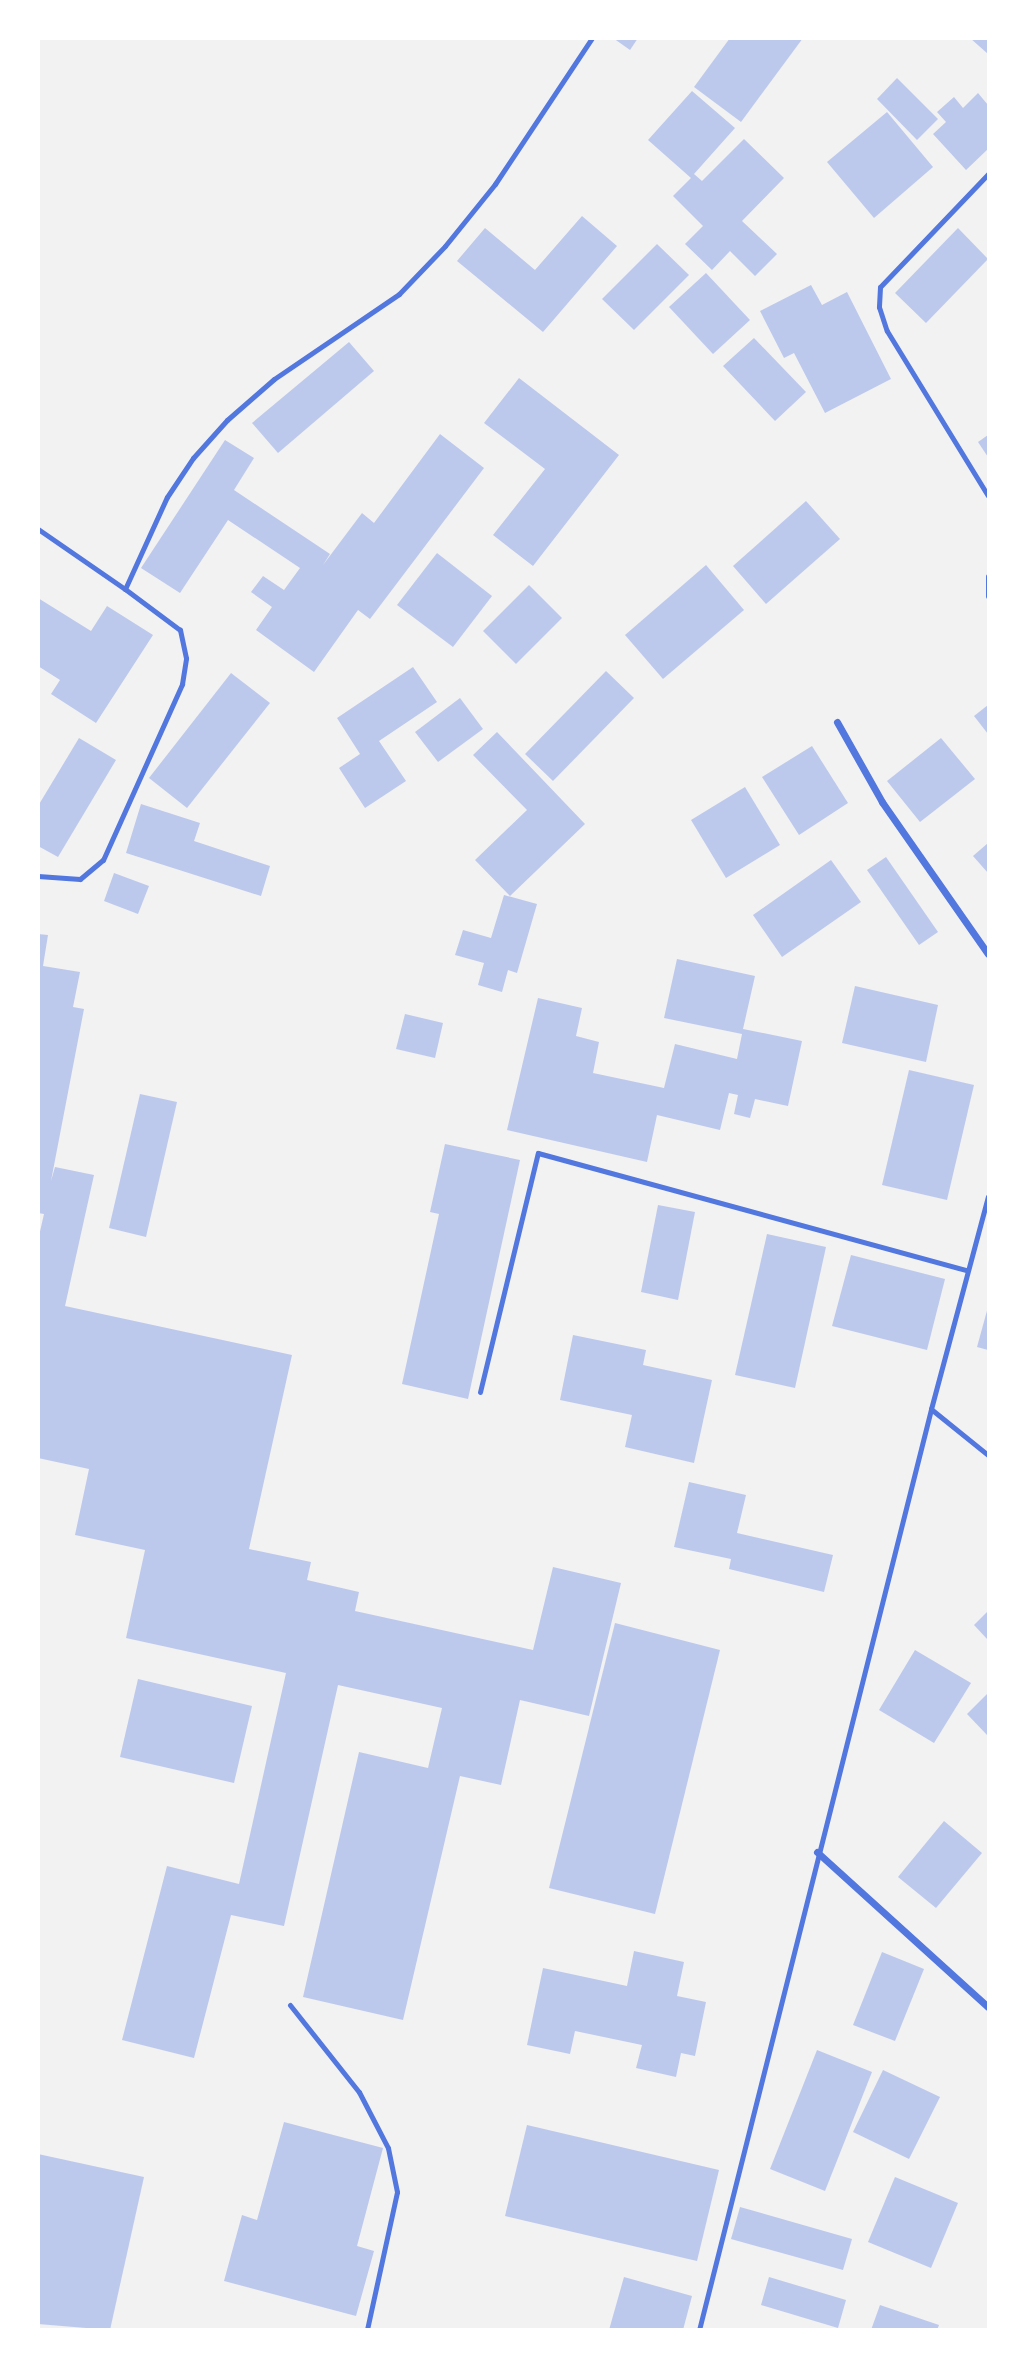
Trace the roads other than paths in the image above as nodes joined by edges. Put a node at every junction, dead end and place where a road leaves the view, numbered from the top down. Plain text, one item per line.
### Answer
1 (592, 38) edge
2 (989, 174) edge
3 (989, 496) edge
4 (38, 528) edge
5 (989, 576) edge
6 (125, 589) junction
7 (989, 596) edge
8 (837, 722) dead end
9 (38, 876) edge
10 (989, 954) edge
11 (989, 1197) edge
12 (967, 1270) junction
13 (480, 1392) dead end
14 (931, 1409) junction
15 (989, 1455) edge
16 (817, 1852) junction
17 (290, 2005) dead end
18 (989, 2007) edge
19 (367, 2329) edge
20 (699, 2329) edge

1 - 6 lane
2 - 3 lane
4 - 6 lane
5 - 7 lane
6 - 9 lane
8 - 10 street
11 - 12 lane
12 - 13 lane
12 - 14 lane
14 - 15 lane
14 - 16 lane
16 - 18 street
16 - 20 lane
17 - 19 lane

